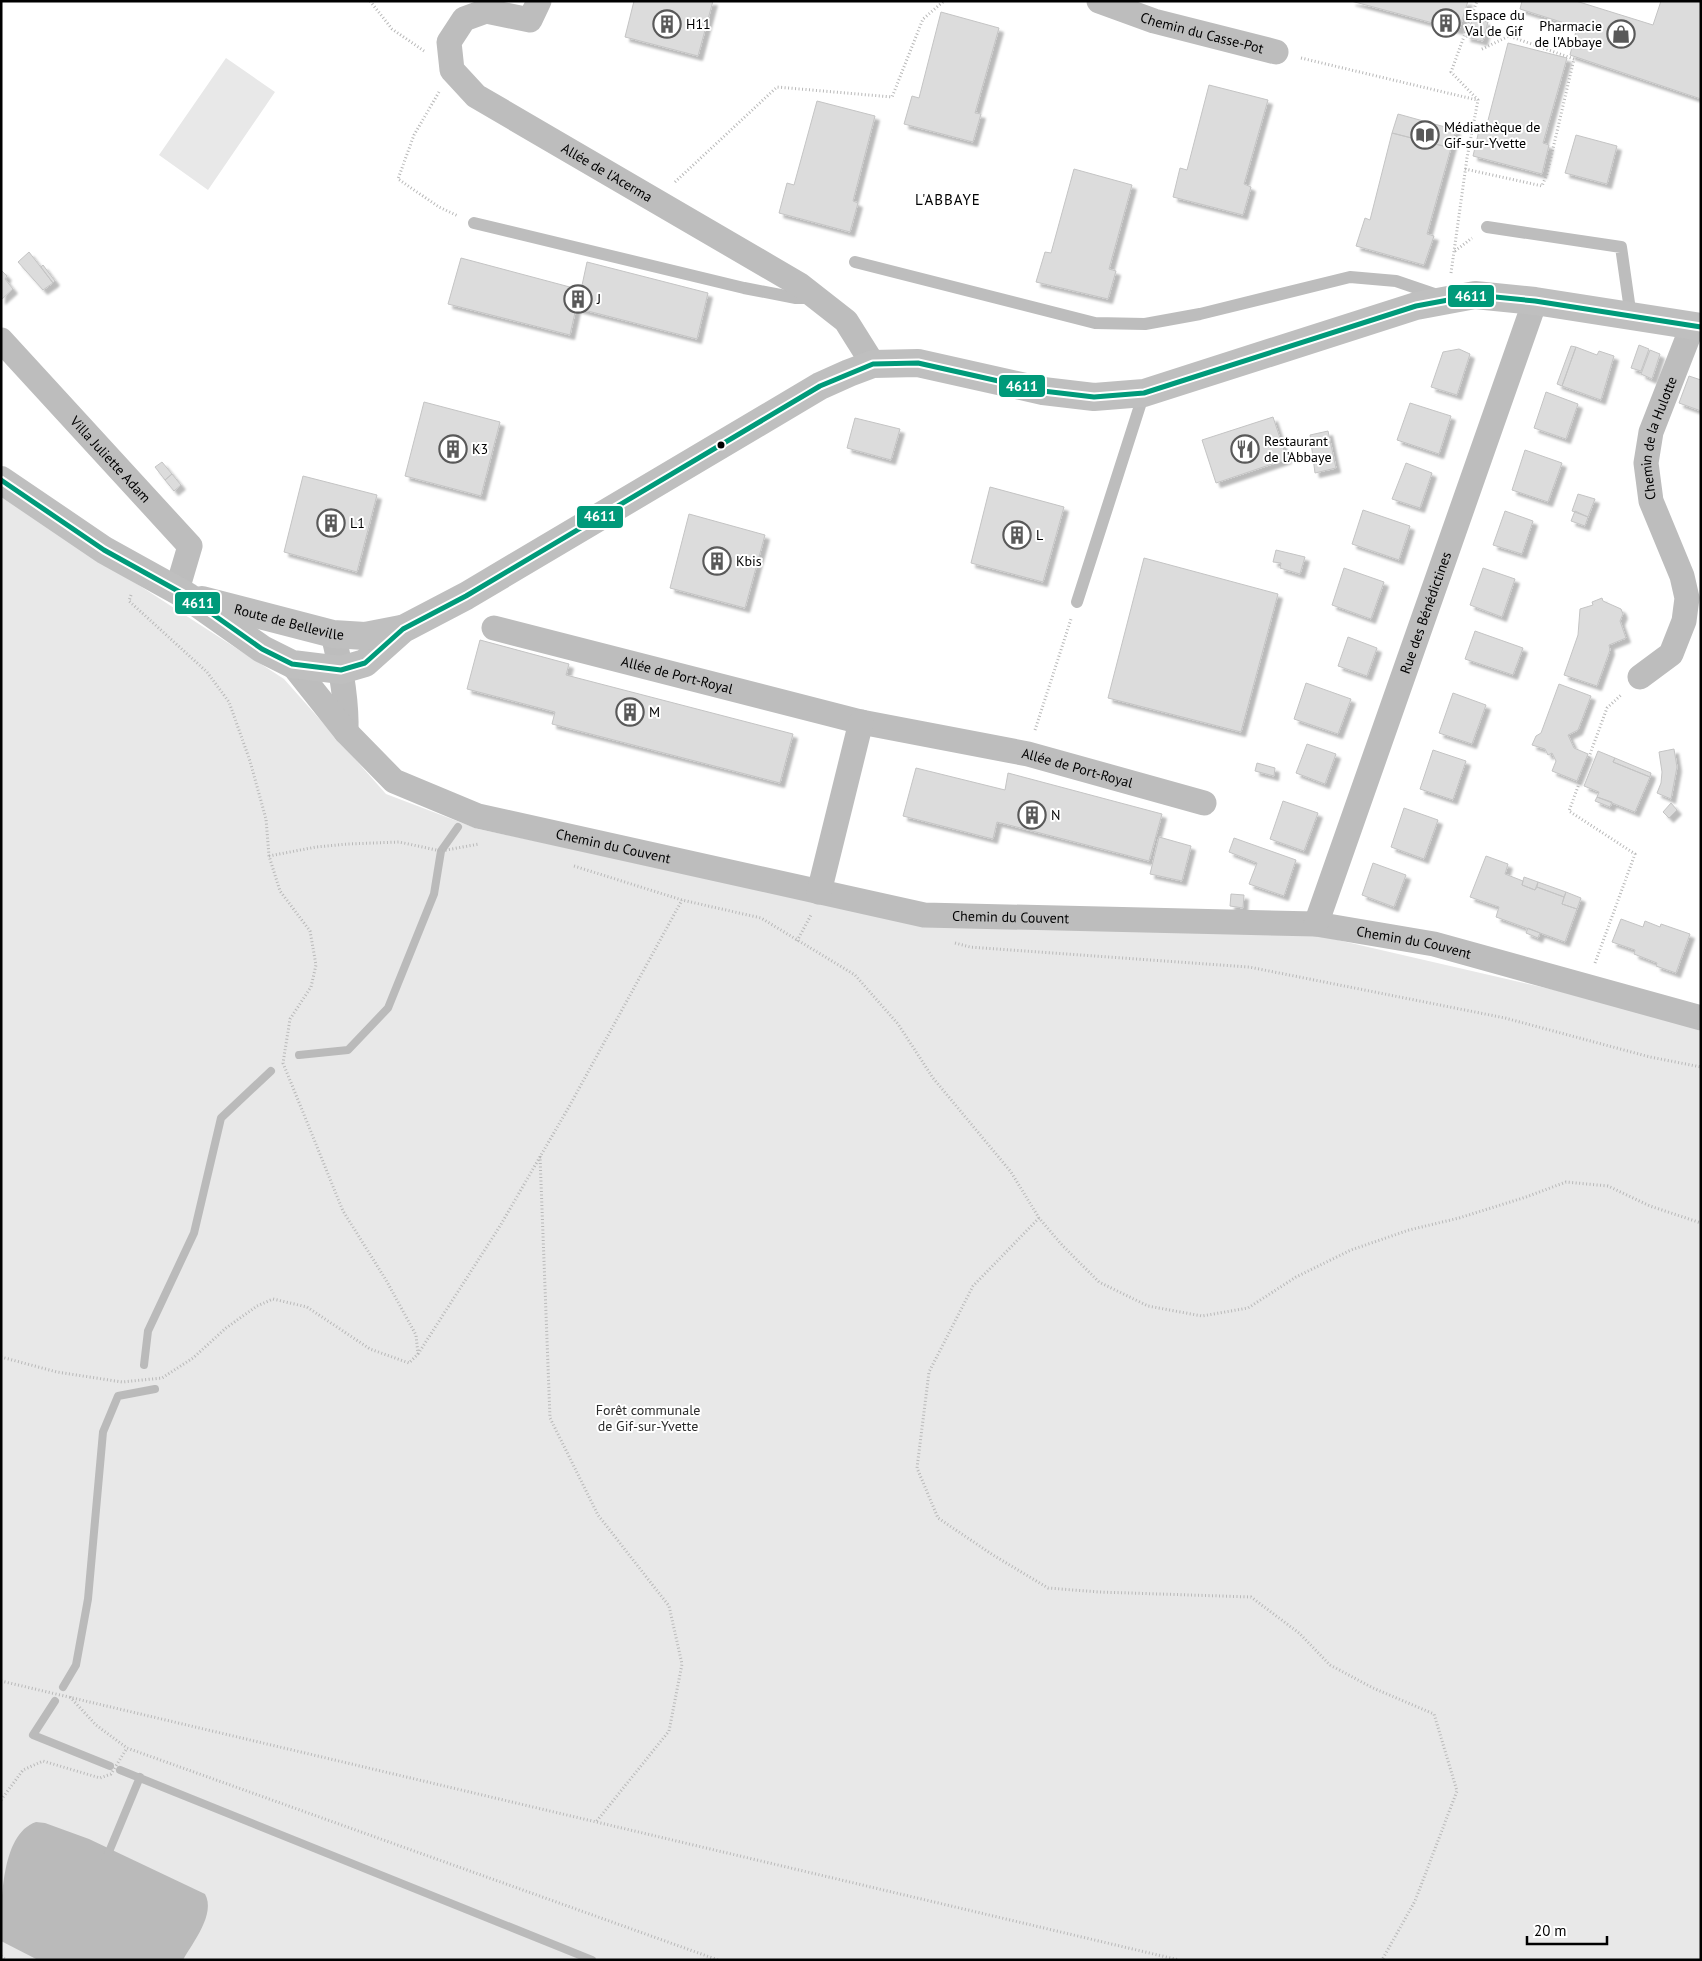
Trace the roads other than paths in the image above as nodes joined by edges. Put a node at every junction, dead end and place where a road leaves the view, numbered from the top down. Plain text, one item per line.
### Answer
1 (539, 1) edge
2 (1099, 1) edge
3 (1276, 52) road end
4 (474, 224) road end
5 (1487, 227) dead end
6 (856, 262) dead end
7 (816, 298) junction
8 (1448, 299) junction
9 (1535, 301) junction
10 (1631, 317) junction
11 (1696, 327) edge
12 (1, 340) edge
13 (873, 364) junction
14 (1144, 393) junction
15 (1, 480) edge
16 (182, 593) junction
17 (1076, 602) road end
18 (266, 616) junction
19 (494, 628) dead end
20 (402, 629) junction
21 (333, 634) junction
22 (262, 649) junction
23 (292, 664) junction
24 (353, 666) junction
25 (1640, 677) road end
26 (347, 721) junction
27 (861, 722) junction
28 (1204, 803) dead end
29 (819, 892) junction
30 (1316, 924) junction
31 (1701, 1018) edge

1 - 7 street, Allée de l'Acerma
2 - 3 street, Chemin du Casse-Pot
4 - 7 lane
5 - 10 lane
6 - 8 lane
7 - 13 street, Allée de l'Acerma
8 - 9 street, Route de Belleville
8 - 14 street, Route de Belleville
9 - 10 street, Route de Belleville
9 - 30 street, Rue des Bénédictines
10 - 11 street, Route de Belleville
11 - 25 street, Chemin de la Hulotte
12 - 16 street, Villa Juliette Adam
13 - 14 street, Route de Belleville
13 - 20 street, Route de Belleville
14 - 17 lane
15 - 16 street
16 - 18 street, Route de Belleville
16 - 22 street, Route de Belleville
18 - 21 street, Route de Belleville
18 - 22 street
19 - 27 street, Allée de Port-Royal
20 - 21 street, Route de Belleville
20 - 24 street, Route de Belleville
21 - 24 street
22 - 23 street, Route de Belleville
23 - 24 street, Route de Belleville
23 - 26 street, Chemin du Couvent
24 - 26 street
26 - 29 street, Chemin du Couvent
27 - 28 street, Allée de Port-Royal
27 - 29 street
29 - 30 street, Chemin du Couvent
30 - 31 street, Chemin du Couvent

